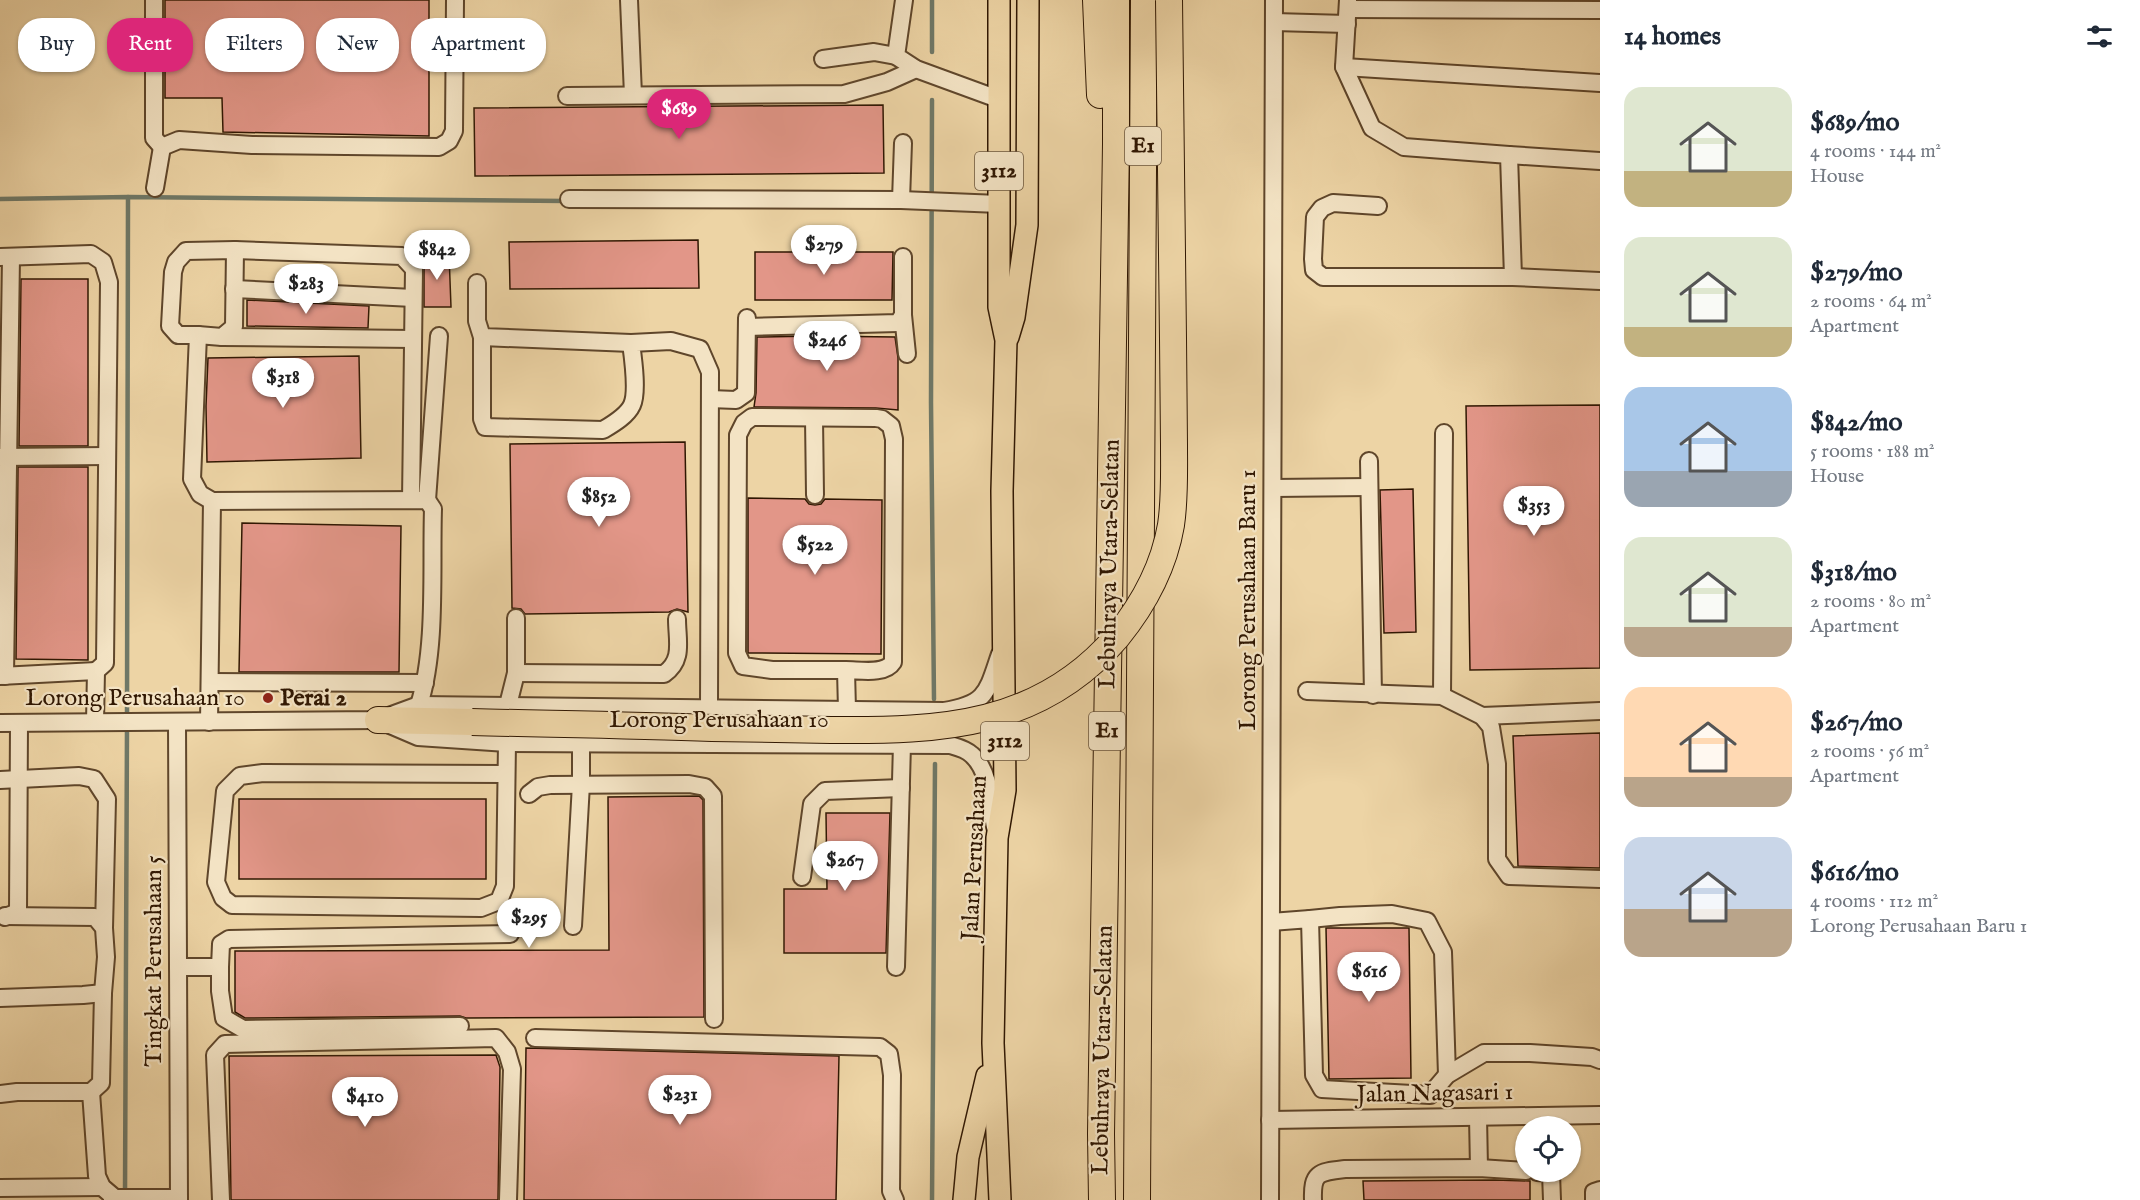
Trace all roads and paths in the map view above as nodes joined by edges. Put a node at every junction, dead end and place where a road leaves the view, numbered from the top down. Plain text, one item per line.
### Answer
1 (154, 0) edge
2 (455, 0) edge
3 (629, 0) edge
4 (904, 0) edge
5 (999, 0) edge
6 (1028, 0) edge
7 (1096, 0) edge
8 (1116, 0) edge
9 (1144, 0) edge
10 (1169, 0) edge
11 (1274, 0) edge
12 (1600, 10) edge
13 (1348, 11) edge
14 (1274, 22) junction
15 (896, 56) junction
16 (823, 59) dead end
17 (1344, 66) junction
18 (916, 69) junction
19 (1027, 75) junction
20 (999, 76) junction
21 (1600, 82) edge
22 (633, 95) junction
23 (567, 96) dead end
24 (998, 99) junction
25 (903, 143) dead end
26 (1116, 144) junction
27 (162, 147) junction
28 (1509, 155) junction
29 (1600, 161) edge
30 (155, 188) dead end
31 (569, 199) dead end
32 (901, 200) junction
33 (999, 204) junction
34 (1378, 206) dead end
35 (235, 250) junction
36 (6, 257) edge
37 (903, 257) dead end
38 (1514, 277) junction
39 (1600, 281) edge
40 (477, 283) dead end
41 (234, 289) junction
42 (413, 298) junction
43 (903, 315) junction
44 (198, 335) junction
45 (439, 336) dead end
46 (222, 337) junction
47 (482, 337) junction
48 (413, 339) junction
49 (1006, 340) junction
50 (631, 343) junction
51 (907, 354) dead end
52 (710, 399) junction
53 (814, 418) junction
54 (1444, 432) dead end
55 (107, 456) junction
56 (4, 457) edge
57 (1369, 461) dead end
58 (1369, 487) junction
59 (1273, 488) junction
60 (815, 495) dead end
61 (419, 500) junction
62 (212, 501) junction
63 (516, 618) dead end
64 (677, 619) dead end
65 (1005, 642) junction
66 (846, 670) junction
67 (96, 671) junction
68 (516, 673) junction
69 (3, 676) edge
70 (210, 681) junction
71 (425, 683) junction
72 (1307, 691) dead end
73 (1372, 695) junction
74 (1442, 696) junction
75 (418, 705) junction
76 (508, 705) junction
77 (709, 707) junction
78 (847, 710) junction
79 (1600, 711) edge
80 (1482, 716) junction
81 (378, 720) junction
82 (95, 722) junction
83 (177, 722) junction
84 (209, 722) junction
85 (0, 723) edge
86 (19, 723) junction
87 (507, 743) junction
88 (580, 743) junction
89 (902, 744) junction
90 (506, 774) junction
91 (19, 779) junction
92 (0, 780) edge
93 (581, 784) junction
94 (901, 788) junction
95 (528, 794) dead end
96 (997, 838) junction
97 (802, 877) dead end
98 (1600, 879) edge
99 (3, 917) edge
100 (1310, 919) junction
101 (1271, 922) junction
102 (573, 926) dead end
103 (104, 928) junction
104 (510, 934) dead end
105 (178, 967) junction
106 (220, 967) junction
107 (896, 967) dead end
108 (103, 993) junction
109 (0, 998) edge
110 (714, 1019) dead end
111 (460, 1026) dead end
112 (535, 1038) dead end
113 (993, 1043) junction
114 (1600, 1059) edge
115 (1447, 1075) junction
116 (91, 1092) junction
117 (0, 1094) edge
118 (1600, 1115) edge
119 (1478, 1117) junction
120 (1270, 1120) junction
121 (998, 1126) junction
122 (1479, 1168) junction
123 (1515, 1170) edge
124 (1551, 1182) edge
125 (0, 1188) edge
126 (1600, 1190) edge
127 (113, 1196) edge
128 (179, 1199) edge
129 (220, 1200) edge
130 (508, 1200) edge
131 (895, 1200) edge
132 (964, 1200) edge
133 (988, 1200) edge
134 (1000, 1200) edge
135 (1102, 1200) edge
136 (1137, 1200) edge
137 (1269, 1200) edge
138 (1312, 1200) edge
139 (1552, 1200) edge
140 (1594, 1200) edge

1 - 27 street
2 - 27 street
3 - 22 street
4 - 15 street
5 - 20 main road, Jalan Perusahaan / 3112
6 - 19 main road, Jalan Perusahaan / 3112
7 - 26 highway
8 - 26 highway, Lebuhraya Utara–Selatan / E1
9 - 136 highway, Lebuhraya Utara–Selatan / E1
10 - 81 highway, bridge
11 - 14 street, Lorong Perusahaan Baru 1
12 - 13 street
13 - 14 street
13 - 17 street
14 - 59 street, Lorong Perusahaan Baru 1
15 - 16 street
15 - 18 street
17 - 21 street
17 - 28 street
18 - 22 street
18 - 24 street
19 - 20 main road
19 - 49 main road, Jalan Perusahaan / 3112
20 - 24 main road, Jalan Perusahaan / 3112
22 - 23 street
24 - 33 main road, Jalan Perusahaan / 3112
25 - 32 street
26 - 135 highway, Lebuhraya Utara–Selatan / E1
27 - 30 street
28 - 29 street
28 - 38 street
31 - 32 street
32 - 33 street
33 - 49 main road, Jalan Perusahaan / 3112
34 - 38 street
35 - 41 street
35 - 42 street
35 - 44 street
36 - 55 street
36 - 56 street
37 - 43 street
38 - 39 street
40 - 47 street
41 - 42 street
41 - 46 street
42 - 48 street
43 - 51 street
43 - 52 street
44 - 46 street
44 - 62 street
45 - 61 street
46 - 48 street
47 - 50 street
47 - 50 street
48 - 61 street
49 - 65 main road, Jalan Perusahaan / 3112
50 - 52 street
52 - 77 street
53 - 60 street
53 - 66 street
53 - 66 street
54 - 74 street
55 - 56 street
55 - 67 street
56 - 69 street
57 - 58 street
58 - 59 street
58 - 73 street
59 - 101 street, Lorong Perusahaan Baru 1
61 - 62 street
61 - 71 street
62 - 70 street
63 - 68 street
64 - 68 street
65 - 78 street, Lorong Perusahaan 10
65 - 96 main road, Jalan Perusahaan / 3112
66 - 78 street
67 - 69 street
67 - 82 street
68 - 76 street
70 - 71 street
70 - 84 street
71 - 75 street
72 - 73 street
73 - 74 street
74 - 80 street
75 - 76 street, Lorong Perusahaan 10
75 - 81 street, Lorong Perusahaan 10
76 - 77 street, Lorong Perusahaan 10
77 - 78 street, Lorong Perusahaan 10
79 - 80 street
80 - 98 street
81 - 84 street, Lorong Perusahaan 10
81 - 87 street, Lorong Perusahaan 10
82 - 83 street, Lorong Perusahaan 10
82 - 86 street, Lorong Perusahaan 10
83 - 84 street, Lorong Perusahaan 10
83 - 105 street, Tingkat Perusahaan 5
85 - 86 street, Lorong Perusahaan 10
86 - 91 street
87 - 88 street, Lorong Perusahaan 10
87 - 90 street
88 - 89 street, Lorong Perusahaan 10
88 - 93 street
89 - 94 street
89 - 96 street, Lorong Perusahaan 10
90 - 90 street
91 - 92 street
91 - 99 street
91 - 103 street
93 - 95 street
93 - 102 street
93 - 110 street
94 - 97 street
94 - 107 street
96 - 113 main road, Jalan Perusahaan / 3112
99 - 103 street
100 - 101 street
100 - 115 street
100 - 115 street
101 - 120 street, Lorong Perusahaan Baru 1
103 - 108 street
104 - 106 street
105 - 106 street
105 - 128 street, Tingkat Perusahaan 5
106 - 111 street
108 - 109 street
108 - 116 street
112 - 131 street
113 - 121 main road, Jalan Perusahaan / 3112
113 - 132 main road
114 - 115 street
116 - 117 street
116 - 127 street
118 - 119 street, Jalan Nagasari 1
119 - 120 street, Jalan Nagasari 1
119 - 122 street
120 - 137 street, Lorong Perusahaan Baru 1
121 - 133 main road, Jalan Perusahaan / 3112
121 - 134 main road, Jalan Perusahaan / 3112
122 - 123 street
122 - 138 street
124 - 139 street
125 - 127 street
126 - 140 street
127 - 128 street
129 - 130 street

